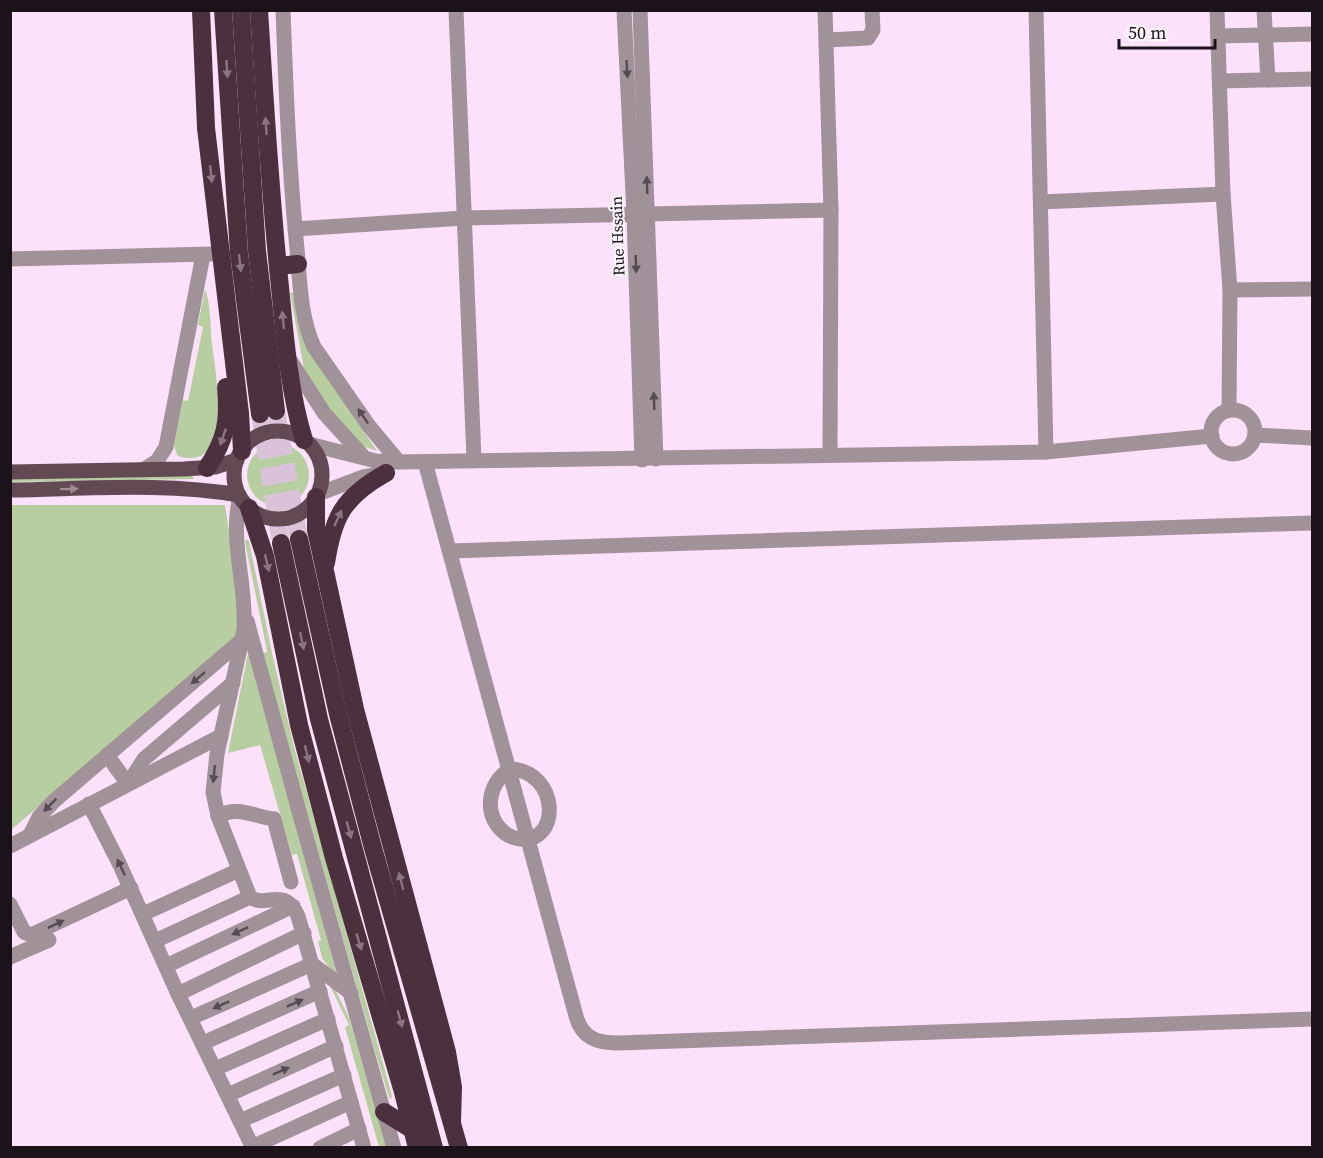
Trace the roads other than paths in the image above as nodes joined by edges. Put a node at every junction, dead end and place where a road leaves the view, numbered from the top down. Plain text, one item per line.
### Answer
1 (201, 10) edge
2 (223, 10) edge
3 (241, 10) edge
4 (259, 10) edge
5 (284, 10) edge
6 (456, 10) edge
7 (624, 10) edge
8 (640, 10) edge
9 (825, 10) edge
10 (872, 10) edge
11 (1036, 10) edge
12 (1217, 10) edge
13 (1264, 10) edge
14 (1266, 34) junction
15 (1312, 34) edge
16 (1218, 36) junction
17 (827, 40) junction
18 (1312, 79) edge
19 (1268, 80) junction
20 (1220, 81) junction
21 (1223, 194) junction
22 (1041, 202) junction
23 (831, 210) junction
24 (641, 215) junction
25 (464, 218) junction
26 (295, 229) junction
27 (212, 254) junction
28 (10, 259) edge
29 (298, 264) junction
30 (278, 266) junction
31 (1312, 289) edge
32 (1230, 290) junction
33 (231, 339) junction
34 (287, 355) junction
35 (1229, 410) junction
36 (1255, 435) junction
37 (1212, 436) junction
38 (1312, 438) edge
39 (307, 442) junction
40 (166, 447) junction
41 (1046, 452) junction
42 (830, 455) junction
43 (239, 456) junction
44 (364, 457) junction
45 (474, 460) junction
46 (649, 460) junction
47 (425, 462) junction
48 (207, 468) junction
49 (392, 468) junction
50 (143, 470) junction
51 (184, 470) junction
52 (10, 472) edge
53 (10, 490) edge
54 (317, 496) junction
55 (243, 500) junction
56 (1312, 523) edge
57 (450, 551) junction
58 (325, 574) junction
59 (244, 609) junction
60 (242, 640) junction
61 (233, 683) junction
62 (220, 736) junction
63 (107, 755) junction
64 (510, 769) junction
65 (128, 784) junction
66 (89, 804) junction
67 (218, 816) junction
68 (30, 835) junction
69 (528, 839) junction
70 (10, 846) edge
71 (239, 870) junction
72 (291, 882) dead end
73 (131, 888) junction
74 (250, 897) junction
75 (293, 906) junction
76 (12, 908) edge
77 (143, 914) junction
78 (304, 933) junction
79 (49, 940) dead end
80 (155, 941) junction
81 (10, 957) edge
82 (312, 964) junction
83 (166, 966) junction
84 (320, 991) junction
85 (351, 993) junction
86 (178, 994) junction
87 (191, 1018) junction
88 (328, 1019) junction
89 (1312, 1019) edge
90 (203, 1043) junction
91 (336, 1046) junction
92 (215, 1069) junction
93 (344, 1075) junction
94 (228, 1095) junction
95 (351, 1102) junction
96 (384, 1113) junction
97 (240, 1121) junction
98 (452, 1122) junction
99 (359, 1129) junction
100 (424, 1142) edge
101 (253, 1147) edge
102 (320, 1148) edge
103 (364, 1148) edge
104 (394, 1148) edge
105 (459, 1148) edge

1 -> 27 highway
2 -> 3 highway
30 -> 4 highway
5 - 26 street
6 - 25 street
7 -> 24 street, Rue Hssain
24 -> 8 street, Rue Hssain
9 - 17 street
10 - 17 street
11 - 22 street
12 - 16 street
13 - 14 street
14 - 15 street
14 - 16 street
14 - 19 street
16 - 20 street
17 - 23 street
18 - 19 street
19 - 20 street
20 - 21 street
21 - 22 street
21 - 32 street
22 - 41 street
23 - 24 street
23 - 42 street
24 - 25 street
24 - 46 street, Rue Hssain
25 - 26 street
25 - 45 street
26 - 29 street
27 - 28 street
27 - 33 highway
27 - 40 street
29 - 30 highway
49 -> 29 street
34 -> 30 highway
31 - 32 street
32 - 35 street
33 - 43 highway
33 -> 48 highway
34 - 39 highway
34 - 44 street
35 - 36 street
35 - 37 street
36 - 37 street
36 - 38 street
37 - 41 street
39 - 43 main road
39 - 44 street
39 - 54 main road
40 - 50 street
40 - 51 street
41 - 42 street
42 - 46 street
43 - 48 main road
43 - 55 main road
44 - 49 street
45 - 46 street
45 - 47 street
47 - 49 street
47 - 57 street
48 - 51 main road
49 - 54 street
58 -> 49 highway
50 - 51 main road
50 - 52 main road
53 -> 55 main road
54 - 55 main road
54 - 58 highway
55 - 59 street
55 -> 100 highway
56 - 57 street
57 - 64 street
98 -> 58 highway
59 - 60 street
59 - 85 street
60 - 61 street
60 -> 63 street
61 - 62 street
61 - 65 street
62 - 65 street
62 -> 67 street
63 - 65 street
63 -> 68 street
64 - 69 street
64 - 69 street
64 - 69 street
65 - 66 street
66 - 68 street
73 -> 66 street
67 - 71 street
67 - 72 street
68 - 70 street
69 - 89 street
71 - 74 street
71 - 77 street
76 -> 73 street
73 - 77 street
74 - 75 street
74 - 80 street
75 - 78 street
75 -> 83 street
77 - 80 street
78 - 82 street
78 - 86 street
79 - 81 street
80 - 83 street
82 - 84 street
82 - 85 street
82 -> 87 street
83 - 86 street
84 - 88 street
90 -> 84 street
85 - 96 street
86 - 87 street
87 - 90 street
88 - 91 street
88 - 92 street
90 - 92 street
91 - 93 street
94 -> 91 street
92 - 94 street
93 - 95 street
93 - 97 street
94 - 97 street
95 - 99 street
95 - 101 street
96 - 100 highway
96 - 104 street
97 - 101 street
98 -> 100 highway
98 - 105 highway
99 - 102 street
99 - 103 street

